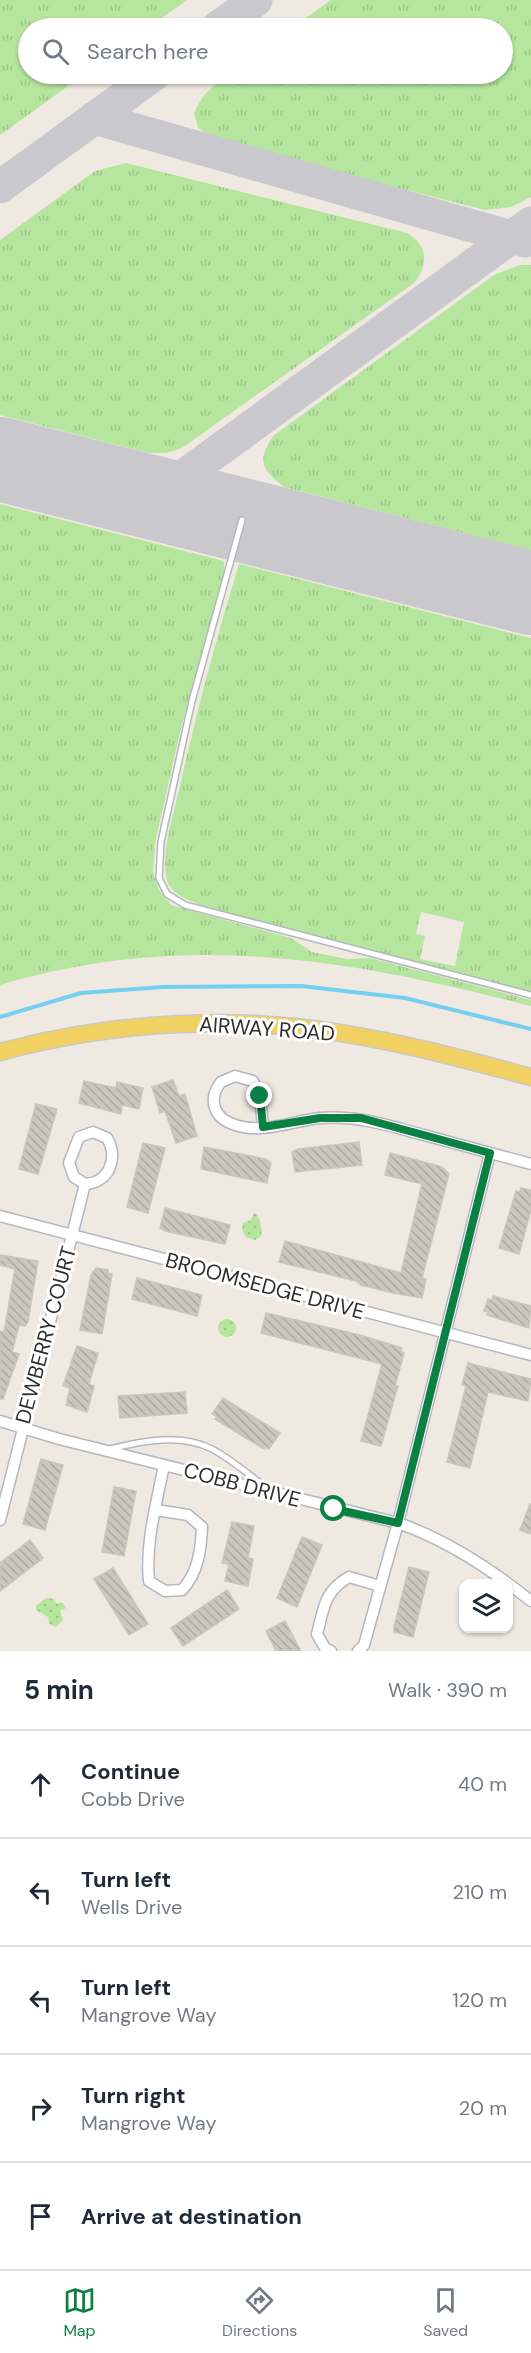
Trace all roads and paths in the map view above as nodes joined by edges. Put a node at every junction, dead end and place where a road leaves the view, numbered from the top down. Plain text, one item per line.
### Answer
1 (243, 520) dead end
2 (531, 995) edge
3 (0, 1052) edge
4 (531, 1077) edge
5 (263, 1127) junction
6 (490, 1153) junction
7 (531, 1164) edge
8 (85, 1184) junction
9 (0, 1216) edge
10 (72, 1234) junction
11 (445, 1332) junction
12 (531, 1355) edge
13 (0, 1421) edge
14 (21, 1428) junction
15 (105, 1450) junction
16 (164, 1465) junction
17 (4, 1485) edge
18 (275, 1494) junction
19 (156, 1510) junction
20 (0, 1520) edge
21 (398, 1523) junction
22 (380, 1586) junction
23 (530, 1599) edge
24 (331, 1651) edge
25 (358, 1651) edge

1 - 2 lane
3 - 4 main road, AIRWAY ROAD
5 - 5 street
5 - 6 street
6 - 7 street
6 - 11 street
8 - 8 street
8 - 10 street, DEWBERRY COURT
9 - 10 street, BROOMSEDGE DRIVE
10 - 11 street, BROOMSEDGE DRIVE
10 - 14 street, DEWBERRY COURT
11 - 12 street, BROOMSEDGE DRIVE
11 - 21 street
13 - 14 street, COBB DRIVE
14 - 15 street, COBB DRIVE
14 - 17 street, DEWBERRY COURT
15 - 16 street, COBB DRIVE
15 - 18 lane
16 - 18 street, COBB DRIVE
16 - 19 street
17 - 20 street, DEWBERRY COURT
18 - 21 street, COBB DRIVE
19 - 19 street
21 - 22 street
21 - 23 street, COBB DRIVE
22 - 24 street
22 - 25 street

